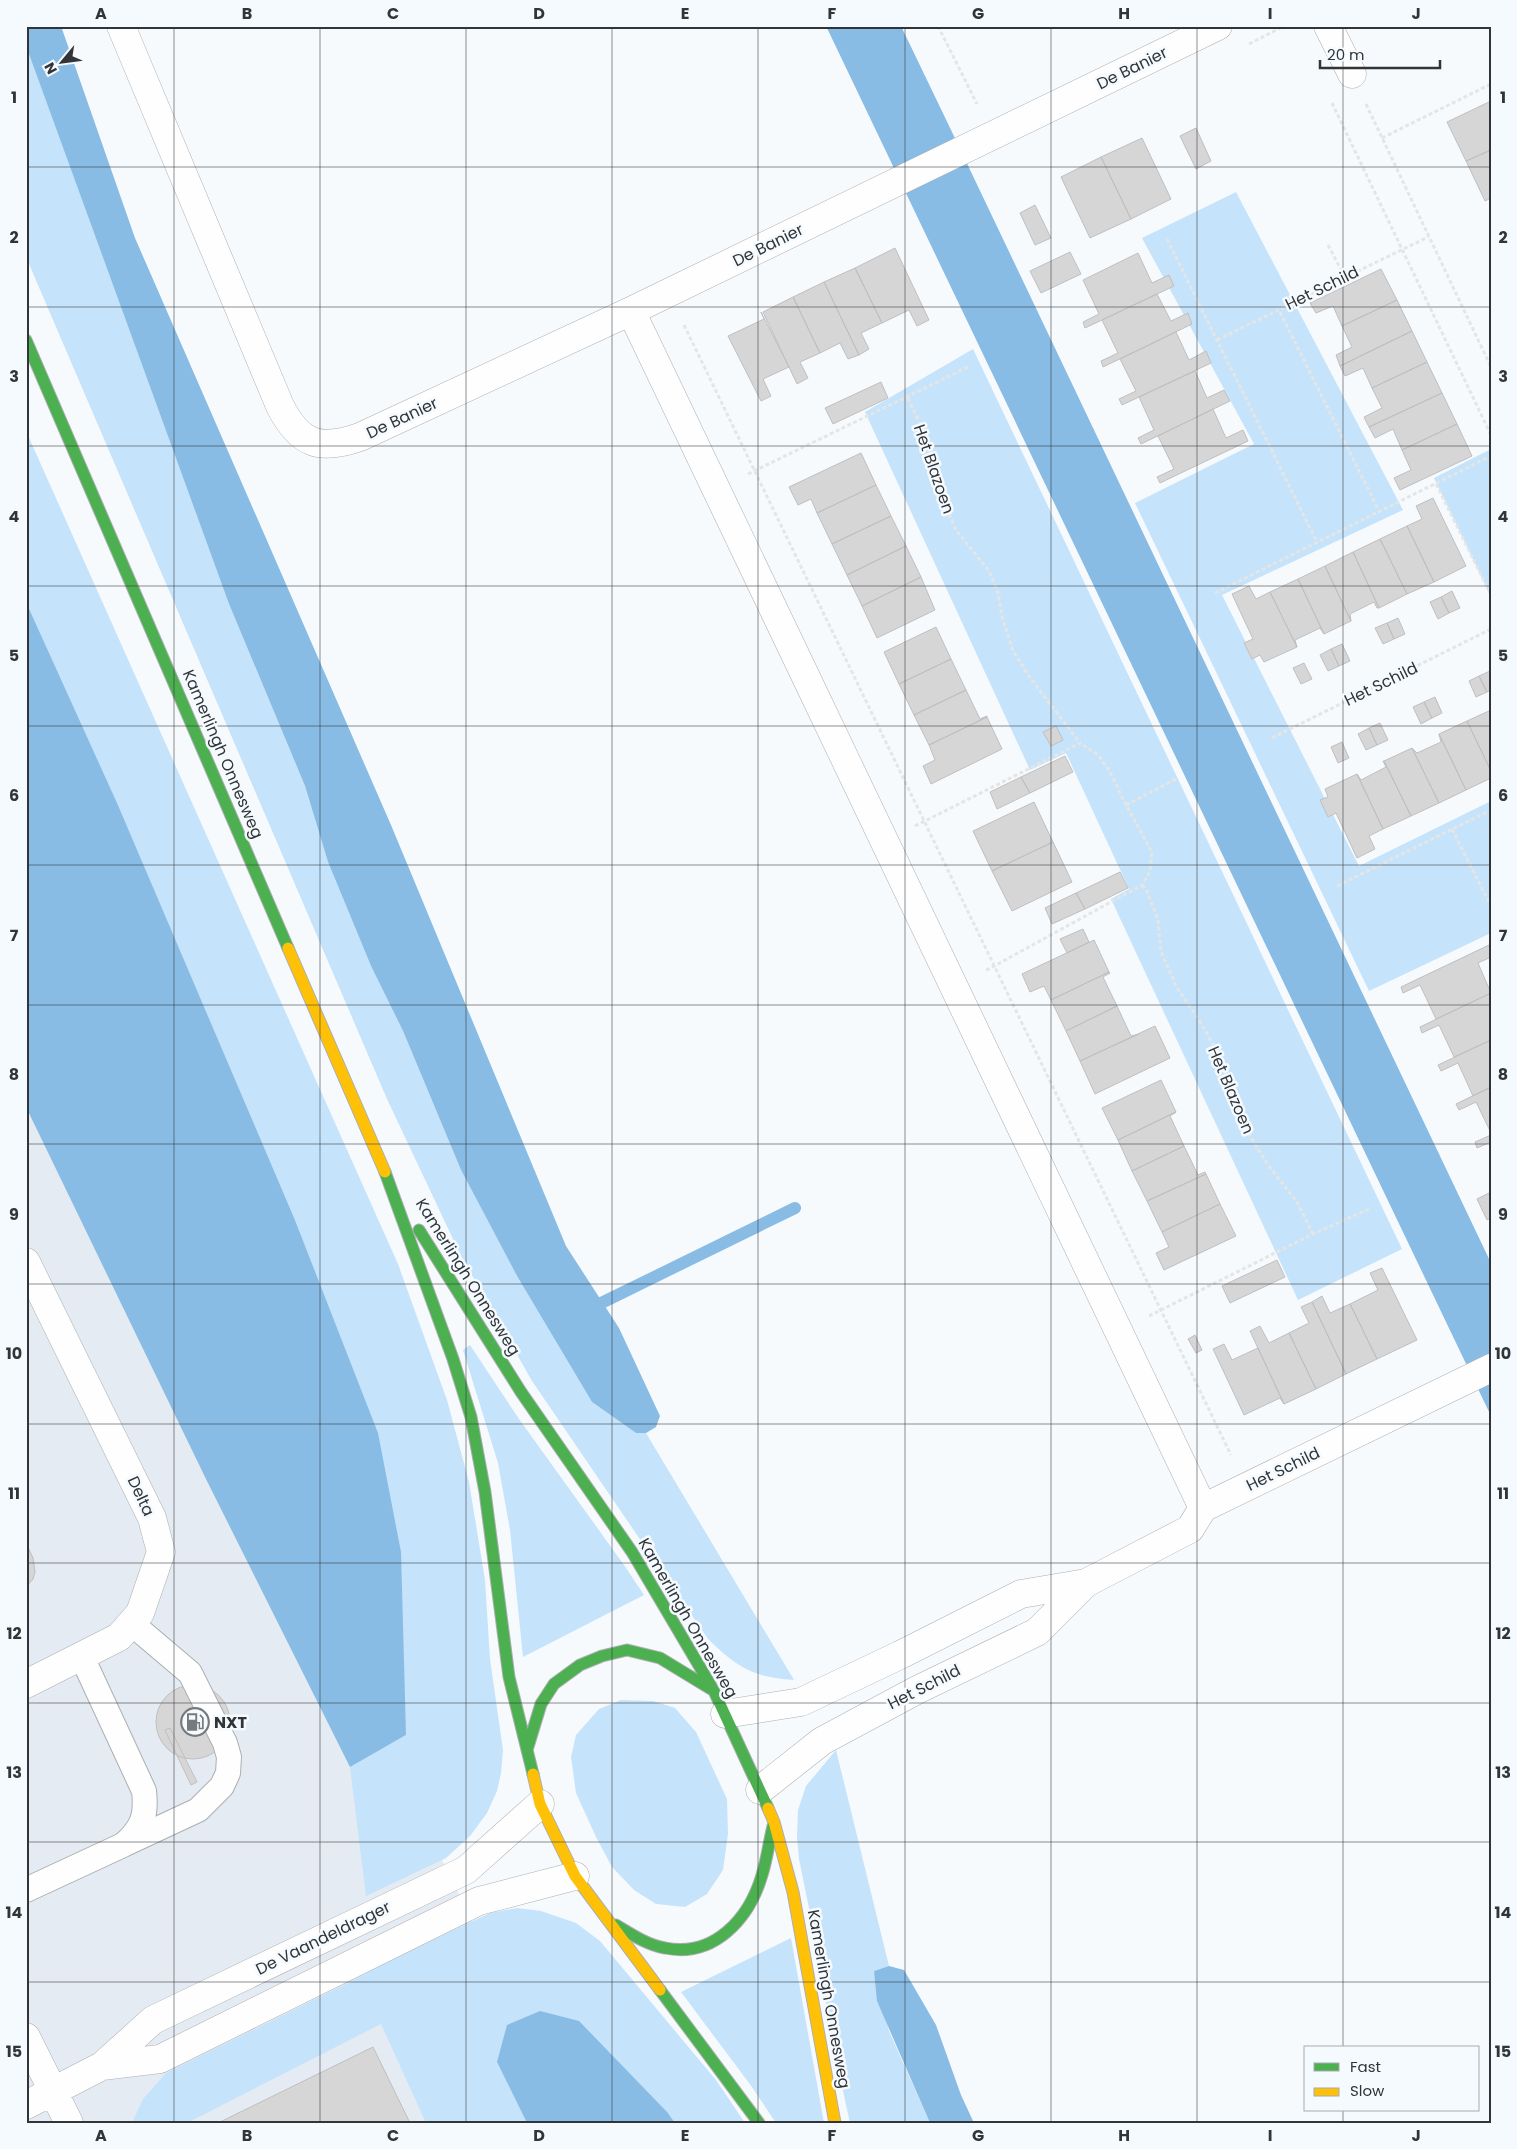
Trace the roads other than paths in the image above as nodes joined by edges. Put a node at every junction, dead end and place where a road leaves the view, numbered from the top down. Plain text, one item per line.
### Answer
1 (121, 26) edge
2 (1218, 26) edge
3 (1328, 26) edge
4 (1352, 74) road end
5 (631, 311) junction
6 (26, 340) edge
7 (389, 1182) junction
8 (26, 1262) edge
9 (1491, 1368) edge
10 (1202, 1508) junction
11 (1086, 1583) junction
12 (132, 1623) junction
13 (82, 1657) junction
14 (26, 1684) edge
15 (719, 1703) junction
16 (527, 1752) junction
17 (760, 1790) junction
18 (540, 1804) junction
19 (774, 1822) junction
20 (123, 1845) junction
21 (575, 1876) junction
22 (26, 1890) edge
23 (606, 1919) junction
24 (26, 2037) edge
25 (102, 2066) junction
26 (54, 2092) junction
27 (26, 2105) edge
28 (69, 2123) edge
29 (759, 2123) edge
30 (836, 2123) edge

1 - 5 street, De Banier
2 - 5 street, De Banier
3 - 4 street
5 - 10 street
6 - 7 main road, Kamerlingh Onnesweg
7 - 15 main road, Kamerlingh Onnesweg
7 - 16 main road, Kamerlingh Onnesweg
8 - 12 street, Delta
9 - 10 street, Het Schild
10 - 11 street, Het Schild
11 - 15 street, Het Schild
11 - 17 street, Het Schild
12 - 13 street, Delta
12 - 20 lane
13 - 14 street, Delta
13 - 20 lane
15 - 16 main road
15 - 17 main road, Kamerlingh Onnesweg
16 - 18 main road, Kamerlingh Onnesweg
17 - 19 main road, Kamerlingh Onnesweg
18 - 21 main road, Kamerlingh Onnesweg
18 - 25 street, De Vaandeldrager
19 - 23 main road
19 - 30 main road, Kamerlingh Onnesweg
20 - 22 lane
21 - 23 main road, Kamerlingh Onnesweg
21 - 25 street, De Vaandeldrager
23 - 29 main road, Kamerlingh Onnesweg
24 - 26 street
25 - 26 street, De Vaandeldrager
26 - 27 street, De Vaandeldrager
26 - 28 street

